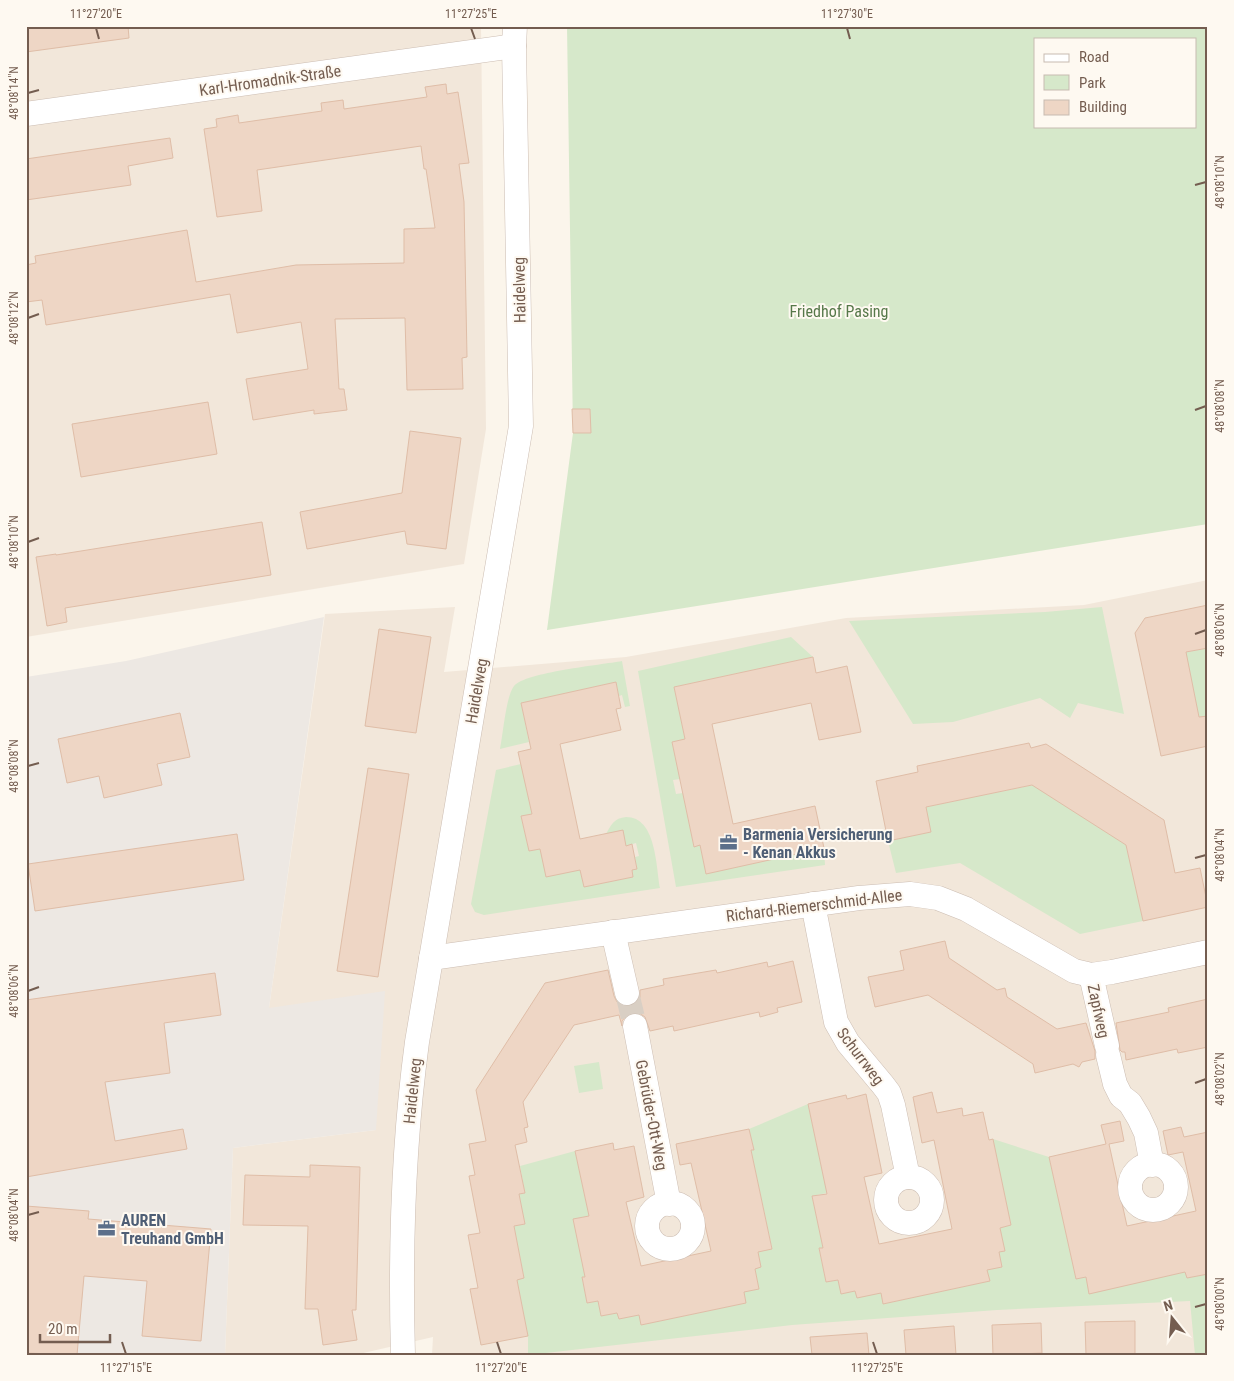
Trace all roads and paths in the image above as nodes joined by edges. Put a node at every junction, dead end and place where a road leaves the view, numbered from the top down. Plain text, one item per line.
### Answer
1 (514, 36) edge
2 (26, 114) edge
3 (813, 904) junction
4 (613, 932) junction
5 (1208, 952) edge
6 (431, 958) junction
7 (1091, 975) junction
8 (627, 993) tunnel mouth
9 (635, 1026) tunnel mouth
10 (1152, 1165) dead end
11 (908, 1177) dead end
12 (669, 1204) dead end
13 (403, 1355) edge

1 - 2 street, Karl-Hromadnik-Straße
1 - 6 street, Haidelweg
3 - 4 street, Richard-Riemerschmid-Allee
3 - 7 street, Richard-Riemerschmid-Allee
3 - 11 street, Schurrweg
4 - 6 street, Richard-Riemerschmid-Allee
4 - 8 street
5 - 7 street, Richard-Riemerschmid-Allee
6 - 13 street, Haidelweg
7 - 10 street, Zapfweg
9 - 12 street, Gebrüder-Ott-Weg

